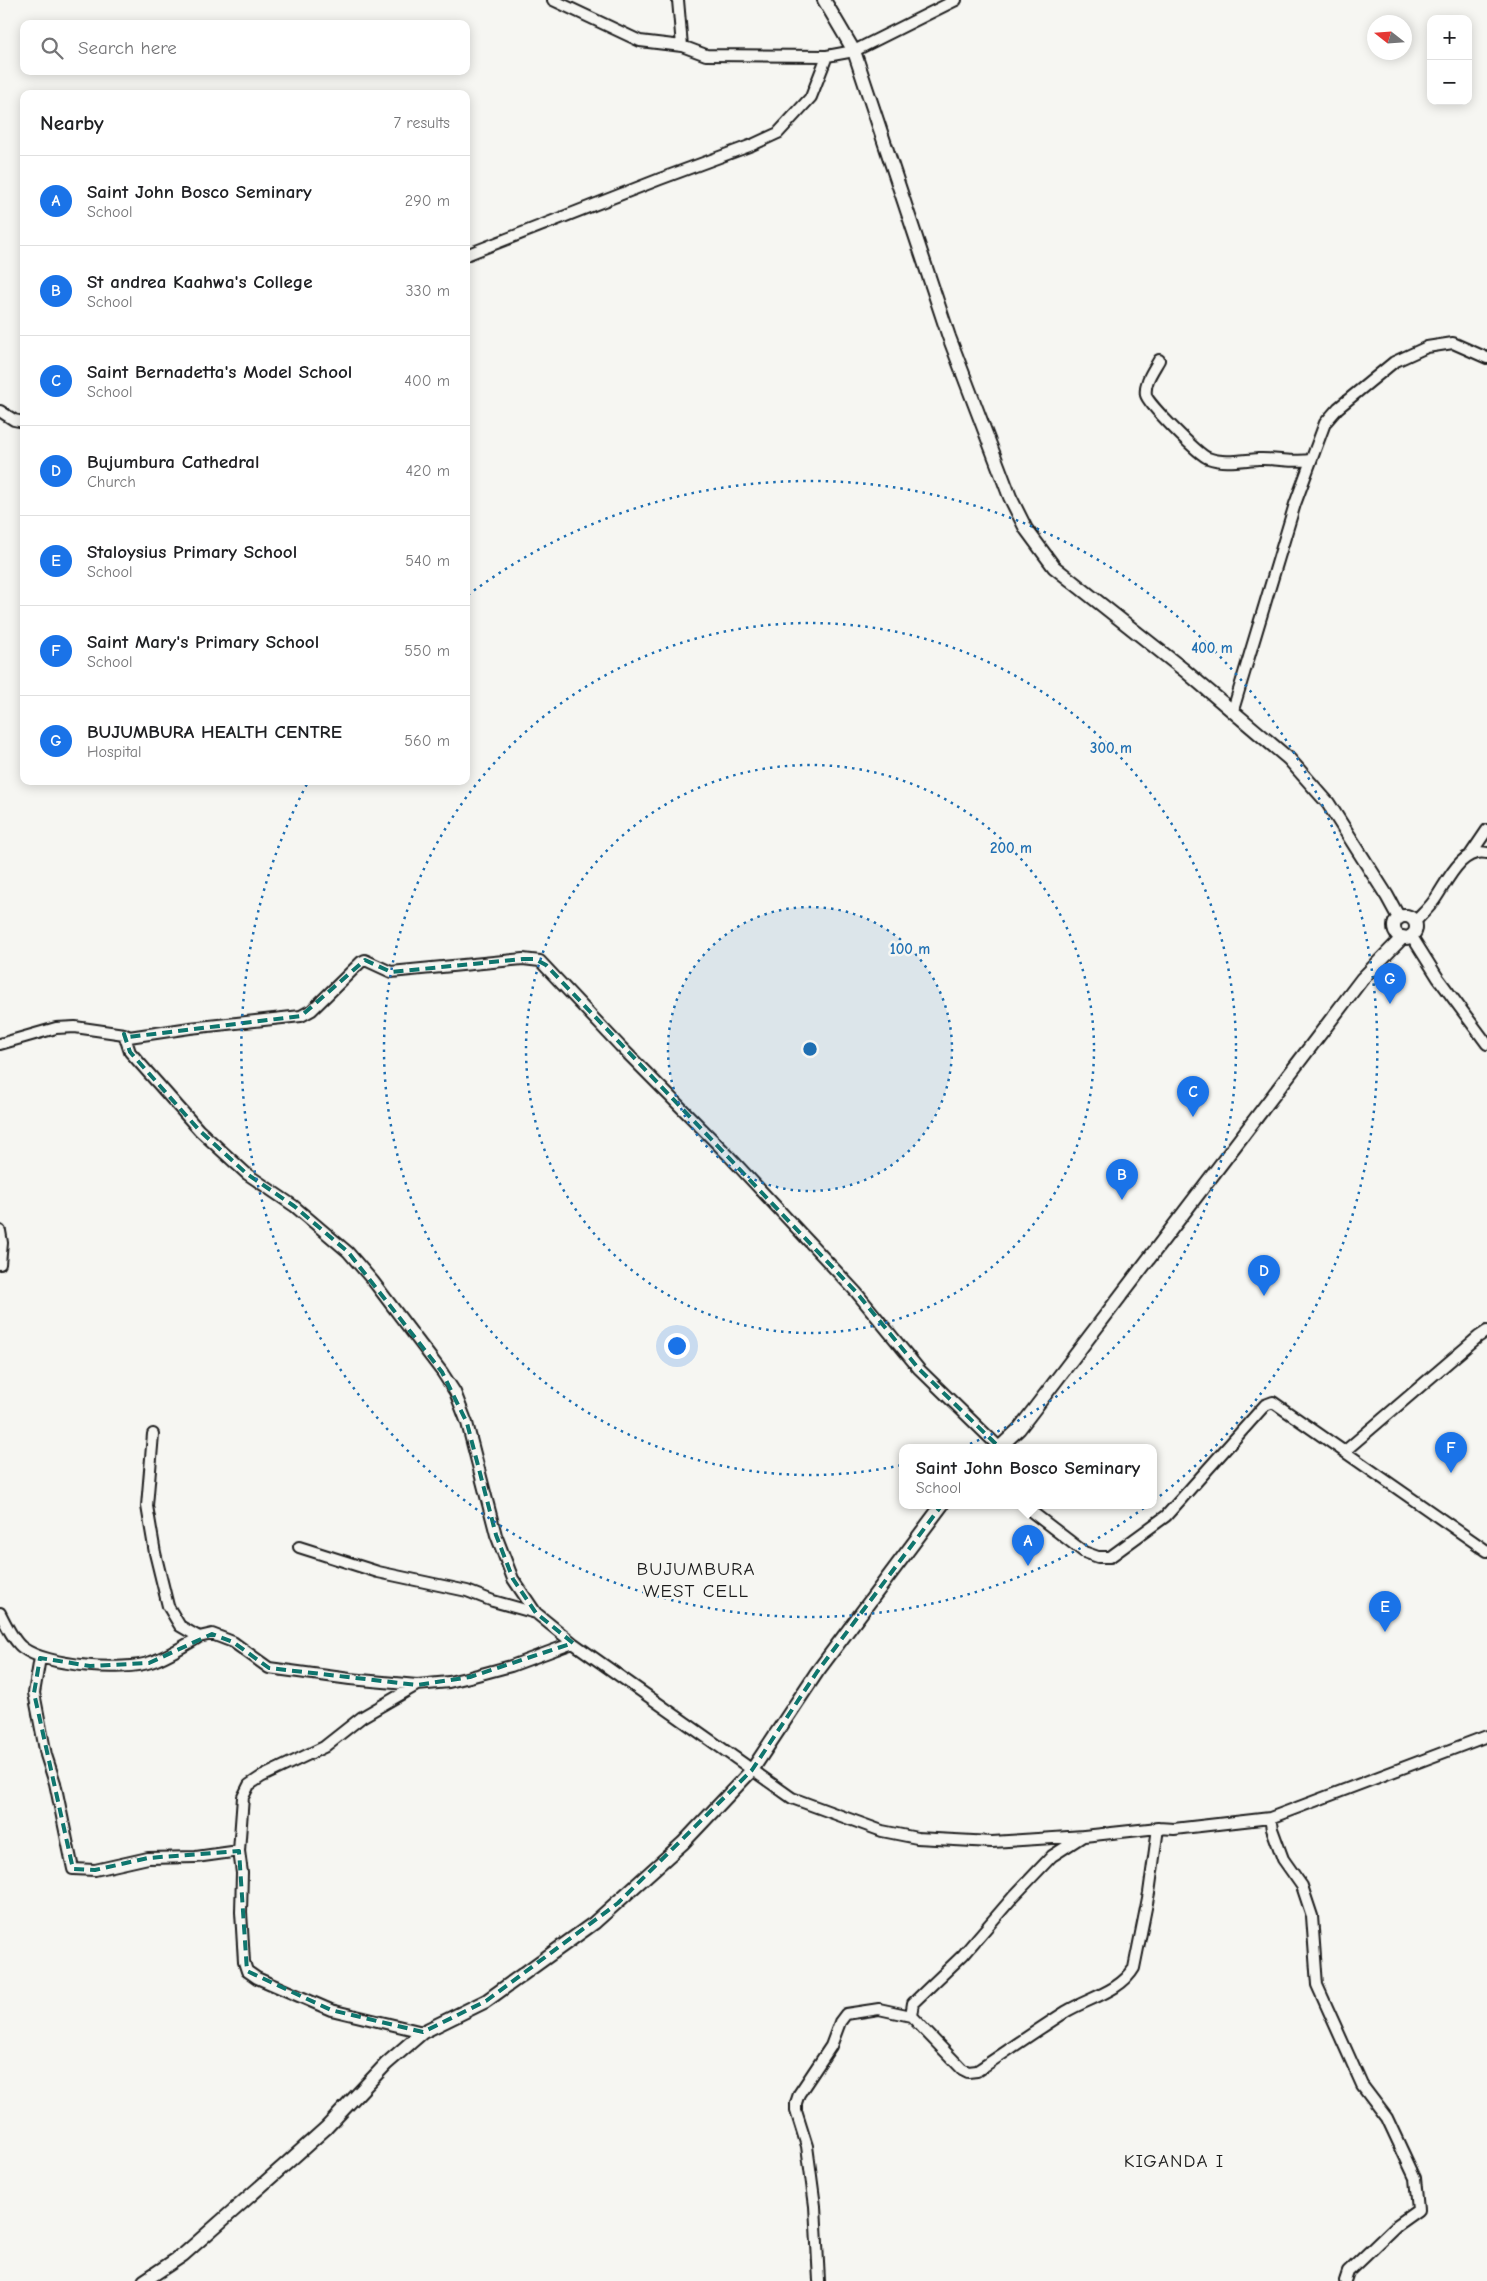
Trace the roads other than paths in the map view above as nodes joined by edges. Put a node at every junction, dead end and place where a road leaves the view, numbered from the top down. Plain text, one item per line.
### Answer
1 (553, 0) edge
2 (678, 0) edge
3 (824, 0) edge
4 (956, 0) edge
5 (682, 46) junction
6 (854, 52) junction
7 (827, 56) junction
8 (470, 253) edge
9 (1487, 358) edge
10 (1160, 360) dead end
11 (0, 411) edge
12 (20, 421) edge
13 (1312, 460) junction
14 (1233, 710) junction
15 (1487, 830) edge
16 (1487, 853) edge
17 (1470, 855) junction
18 (1399, 918) junction
19 (1414, 922) junction
20 (1407, 936) junction
21 (124, 1034) junction
22 (0, 1044) edge
23 (1487, 1044) edge
24 (0, 1231) edge
25 (0, 1264) edge
26 (1487, 1331) edge
27 (152, 1434) dead end
28 (997, 1444) edge
29 (1003, 1444) edge
30 (1345, 1451) junction
31 (939, 1509) edge
32 (1032, 1512) dead end
33 (299, 1547) dead end
34 (1487, 1550) edge
35 (0, 1613) edge
36 (536, 1613) junction
37 (199, 1637) junction
38 (574, 1643) junction
39 (40, 1658) junction
40 (417, 1685) junction
41 (1487, 1736) edge
42 (752, 1770) junction
43 (1270, 1818) junction
44 (1158, 1828) junction
45 (1084, 1836) junction
46 (238, 1851) junction
47 (911, 2016) junction
48 (423, 2032) junction
49 (144, 2281) edge
50 (819, 2281) edge
51 (1346, 2281) edge

1 - 5 street
2 - 5 street
3 - 6 street
4 - 6 street
5 - 7 street
6 - 7 street
6 - 14 street
7 - 8 street
9 - 13 street
10 - 13 street
11 - 12 street
13 - 14 street
14 - 18 street
15 - 17 street
16 - 17 street
17 - 19 street
18 - 19 street
18 - 20 street
19 - 20 street
20 - 23 street
20 - 29 street
21 - 22 street
21 - 28 street
21 - 36 street
24 - 25 street
26 - 30 street
27 - 37 street
30 - 32 street
30 - 34 street
31 - 42 street
33 - 36 street
35 - 39 street
36 - 38 street
37 - 39 street
37 - 40 street
38 - 40 street
38 - 42 street
39 - 46 street
40 - 46 street
41 - 43 street
42 - 45 street
42 - 48 street
43 - 44 street
43 - 51 street
44 - 45 street
44 - 47 street
45 - 47 street
46 - 48 street
47 - 50 street
48 - 49 street

